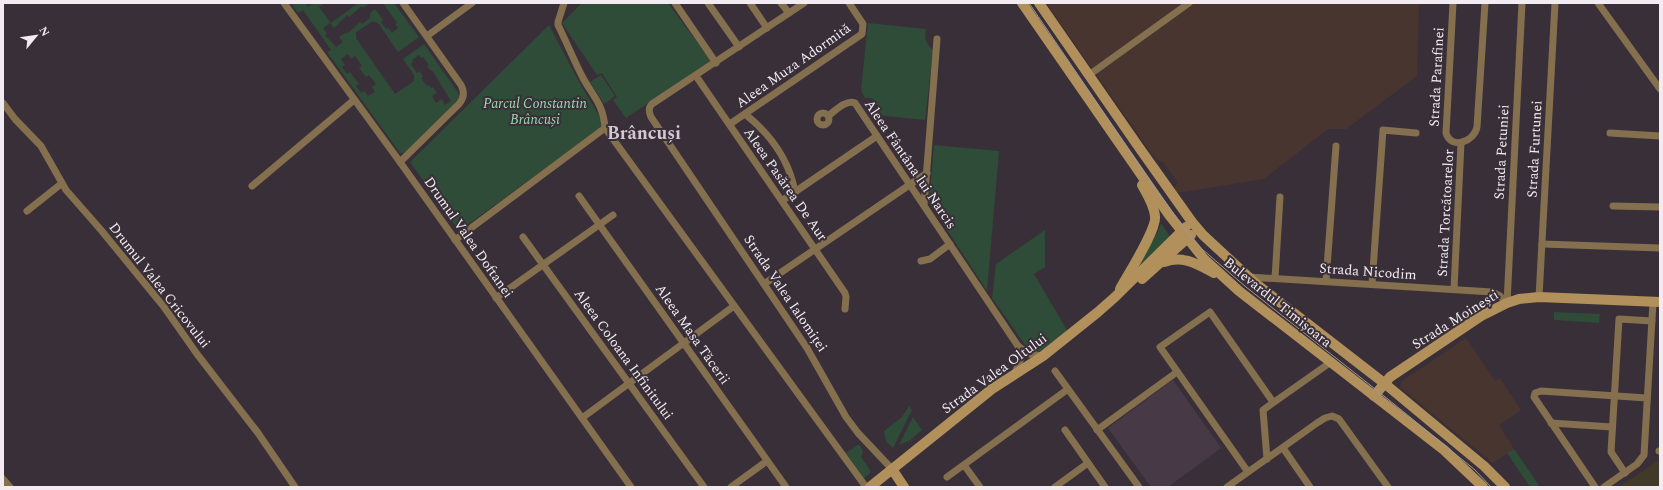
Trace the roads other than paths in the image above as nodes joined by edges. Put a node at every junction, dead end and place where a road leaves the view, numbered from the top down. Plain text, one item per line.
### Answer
1 (284, 3) edge
2 (403, 3) edge
3 (472, 3) edge
4 (564, 3) edge
5 (674, 3) edge
6 (708, 3) edge
7 (750, 3) edge
8 (782, 3) edge
9 (804, 3) edge
10 (849, 3) edge
11 (1022, 3) edge
12 (1039, 3) edge
13 (1189, 3) edge
14 (1454, 3) edge
15 (1485, 3) edge
16 (1522, 3) edge
17 (1555, 3) edge
18 (1598, 3) edge
19 (789, 13) junction
20 (767, 28) junction
21 (427, 36) junction
22 (938, 39) dead end
23 (739, 47) junction
24 (716, 63) junction
25 (1089, 75) junction
26 (696, 76) junction
27 (1660, 89) edge
28 (354, 100) junction
29 (3, 103) edge
30 (745, 114) junction
31 (828, 116) dead end
32 (730, 124) junction
33 (605, 128) junction
34 (1416, 133) dead end
35 (1610, 133) dead end
36 (877, 136) junction
37 (1660, 136) edge
38 (1461, 143) junction
39 (1336, 146) dead end
40 (1126, 152) junction
41 (400, 162) junction
42 (927, 173) junction
43 (1163, 182) junction
44 (61, 184) junction
45 (910, 185) junction
46 (252, 186) dead end
47 (1152, 191) junction
48 (795, 192) junction
49 (579, 196) dead end
50 (1280, 197) dead end
51 (782, 200) junction
52 (924, 205) junction
53 (1613, 206) dead end
54 (1660, 208) edge
55 (27, 212) dead end
56 (613, 215) dead end
57 (599, 224) junction
58 (1194, 225) junction
59 (1184, 236) junction
60 (523, 237) dead end
61 (455, 240) junction
62 (950, 244) junction
63 (1542, 244) junction
64 (1660, 248) edge
65 (815, 249) junction
66 (921, 261) dead end
67 (1162, 262) junction
68 (543, 264) junction
69 (1248, 277) junction
70 (1275, 278) junction
71 (1226, 281) junction
72 (1326, 281) junction
73 (764, 284) junction
74 (1372, 284) junction
75 (1454, 289) junction
76 (1115, 297) junction
77 (1539, 297) junction
78 (496, 298) junction
79 (1507, 302) junction
80 (1656, 302) edge
81 (734, 306) junction
82 (845, 309) dead end
83 (1652, 321) junction
84 (684, 343) junction
85 (1018, 346) junction
86 (1044, 356) junction
87 (1331, 362) junction
88 (1055, 371) dead end
89 (1177, 372) junction
90 (1014, 373) junction
91 (629, 383) junction
92 (1384, 383) junction
93 (1068, 389) junction
94 (1614, 395) junction
95 (1374, 396) junction
96 (1647, 398) junction
97 (1273, 402) junction
98 (582, 418) junction
99 (1551, 423) junction
100 (1612, 427) junction
101 (1065, 430) dead end
102 (1097, 430) junction
103 (1283, 448) junction
104 (1267, 459) junction
105 (768, 460) junction
106 (1477, 461) junction
107 (1088, 463) junction
108 (964, 465) junction
109 (892, 469) junction
110 (1468, 471) junction
111 (1248, 472) junction
112 (1625, 473) junction
113 (947, 477) dead end
114 (3, 479) edge
115 (10, 487) edge
116 (295, 487) edge
117 (631, 487) edge
118 (704, 487) edge
119 (731, 487) edge
120 (786, 487) edge
121 (866, 487) edge
122 (870, 487) edge
123 (904, 487) edge
124 (980, 487) edge
125 (1055, 487) edge
126 (1105, 487) edge
127 (1139, 487) edge
128 (1227, 487) edge
129 (1310, 487) edge
130 (1388, 487) edge
131 (1483, 487) edge
132 (1496, 487) edge
133 (1505, 487) edge
134 (1595, 487) edge
135 (1604, 487) edge

1 - 28 street, Drumul Valea Doftanei
2 - 21 street
3 - 21 street
4 - 33 street
5 - 24 street
6 - 23 street
7 - 20 street
8 - 19 street
9 - 19 street
10 - 30 street, Aleea Muza Adormită
11 - 40 main road, Bulevardul Timișoara
12 - 25 main road, Bulevardul Timișoara
13 - 25 street
14 - 38 street, Strada Parafinei
15 - 38 street, Strada Torcătoarelor
16 - 79 street, Strada Petuniei
17 - 63 street, Strada Furtunei
18 - 27 street
19 - 20 street
20 - 23 street
21 - 41 street
22 - 42 street
23 - 24 street
24 - 26 street
25 - 43 main road, Bulevardul Timișoara
26 - 32 street, Aleea Pasărea De Aur
26 - 73 street, Strada Valea Ialomiței
28 - 41 street, Drumul Valea Doftanei
28 - 46 street
29 - 44 street, Drumul Valea Cricovului
30 - 32 street, Aleea Muza Adormită
30 - 48 street, Aleea Pasărea De Aur
31 - 36 street, Aleea Fântâna lui Narcis
32 - 51 street, Aleea Pasărea De Aur
33 - 61 street
33 - 81 street
34 - 74 street
35 - 37 street
36 - 45 street, Aleea Fântâna lui Narcis
36 - 48 street
38 - 75 street, Strada Torcătoarelor
39 - 72 street
40 - 47 main road, Bulevardul Timișoara
40 - 76 main road
41 - 61 street, Drumul Valea Doftanei
42 - 45 street
42 - 52 street
43 - 47 main road
43 - 58 main road, Bulevardul Timișoara
44 - 55 street
44 - 116 street, Drumul Valea Cricovului
45 - 52 street, Aleea Fântâna lui Narcis
45 - 65 street
47 - 59 main road, Bulevardul Timișoara
48 - 51 street
49 - 57 street, Aleea Masa Tăcerii
50 - 70 street
51 - 65 street, Aleea Pasărea De Aur
52 - 62 street, Aleea Fântâna lui Narcis
53 - 54 street
56 - 57 street
57 - 68 street
57 - 84 street, Aleea Masa Tăcerii
58 - 59 main road, Strada Valea Oltului
58 - 69 main road, Bulevardul Timișoara
59 - 67 main road, Strada Valea Oltului
59 - 71 main road, Bulevardul Timișoara
59 - 76 main road, Strada Valea Oltului
60 - 68 street, Aleea Coloana Infinitului
61 - 78 street, Drumul Valea Doftanei
62 - 66 street, Aleea Fântâna lui Narcis
62 - 85 street, Aleea Fântâna lui Narcis
63 - 64 street
63 - 77 street, Strada Furtunei
65 - 73 street
65 - 82 street, Aleea Pasărea De Aur
67 - 71 main road
67 - 76 main road, Strada Valea Oltului
68 - 78 street
68 - 91 street, Aleea Coloana Infinitului
69 - 70 street, Strada Nicodim
69 - 92 main road, Bulevardul Timișoara
70 - 72 street, Strada Nicodim
71 - 87 main road, Bulevardul Timișoara
72 - 74 street, Strada Nicodim
73 - 109 street, Strada Valea Ialomiței
74 - 75 street, Strada Nicodim
75 - 79 street, Strada Nicodim
76 - 86 main road, Strada Valea Oltului
77 - 79 main road, Strada Moinești
77 - 80 main road, Strada Moinești
78 - 98 street, Drumul Valea Doftanei
79 - 92 main road, Strada Moinești
80 - 83 street
81 - 84 street
81 - 121 street
83 - 94 street
83 - 96 street
84 - 91 street
84 - 105 street, Aleea Masa Tăcerii
85 - 86 street, Aleea Fântâna lui Narcis
85 - 90 street
86 - 90 main road, Strada Valea Oltului
87 - 95 main road, Bulevardul Timișoara
87 - 97 street
88 - 93 street
89 - 97 street
89 - 102 street
89 - 111 street
90 - 109 main road, Strada Valea Oltului
91 - 98 street
91 - 118 street, Aleea Coloana Infinitului
92 - 95 main road, Strada Moinești
92 - 106 main road, Bulevardul Timișoara
93 - 102 street
93 - 108 street
94 - 96 street
94 - 99 street
94 - 100 street
95 - 110 main road, Bulevardul Timișoara
96 - 112 street
97 - 104 street
98 - 117 street, Drumul Valea Doftanei
99 - 100 street
99 - 134 street
100 - 112 street
101 - 107 street
102 - 127 street
103 - 104 street
103 - 129 street
103 - 130 street
104 - 111 street
105 - 119 street
105 - 120 street, Aleea Masa Tăcerii
106 - 110 main road
106 - 133 main road, Bulevardul Timișoara
107 - 125 street
107 - 126 street
108 - 113 street
108 - 124 street
109 - 122 main road, Strada Valea Oltului
109 - 123 main road, Strada Valea Ialomiței
110 - 131 main road, Bulevardul Timișoara
111 - 128 street
112 - 135 street
114 - 115 street
132 - 133 main road

